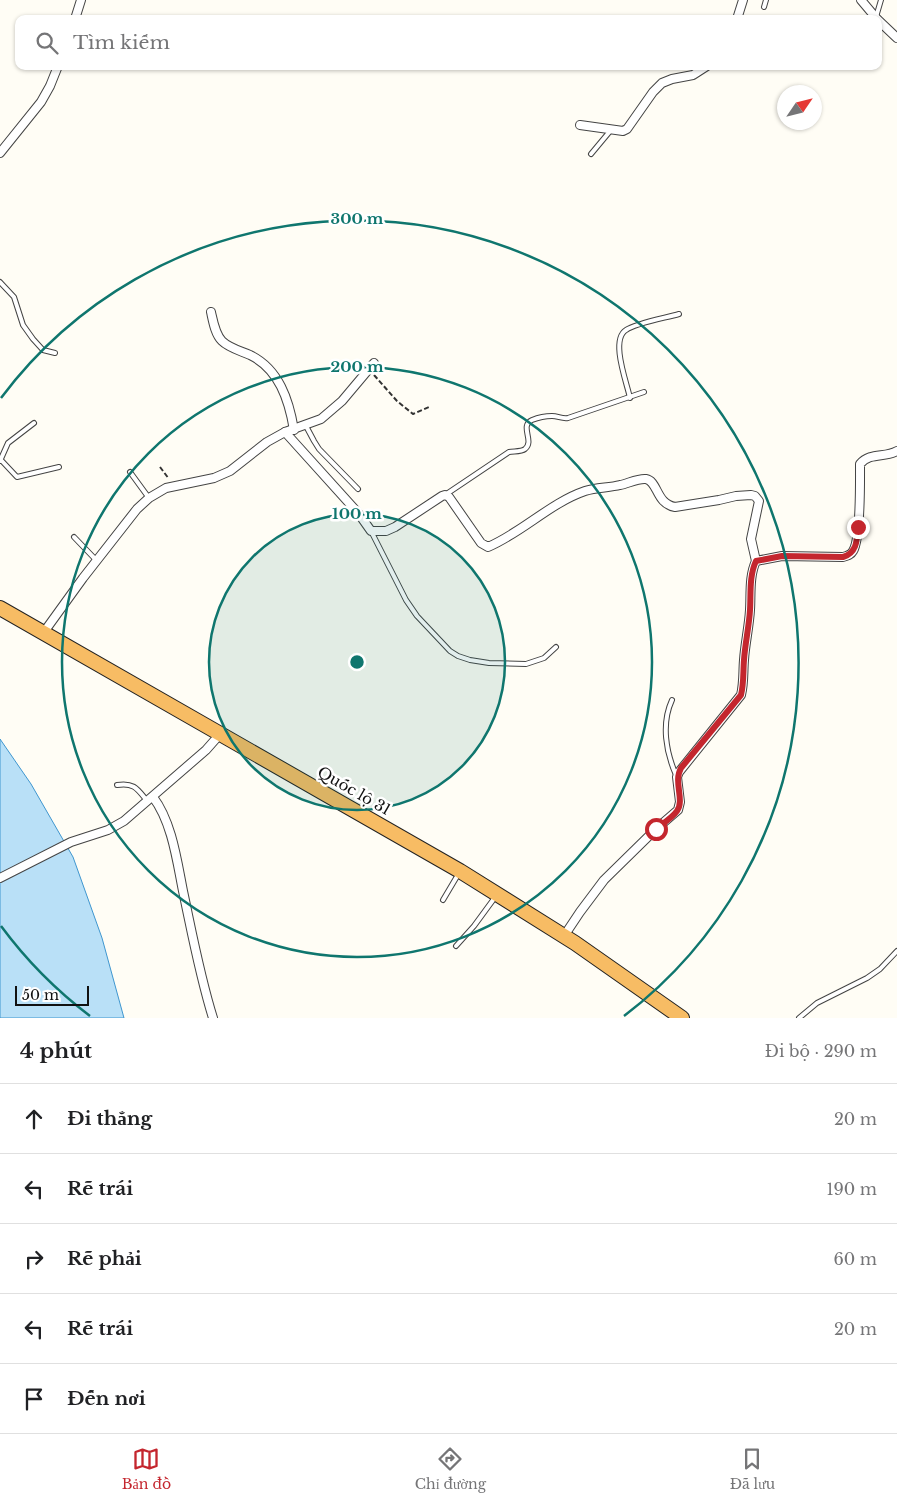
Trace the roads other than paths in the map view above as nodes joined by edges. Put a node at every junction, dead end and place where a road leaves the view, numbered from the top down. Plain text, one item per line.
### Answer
1 (81, 0) edge
2 (743, 0) edge
3 (766, 0) edge
4 (861, 0) edge
5 (881, 0) edge
6 (764, 7) dead end
7 (76, 15) edge
8 (738, 15) edge
9 (874, 15) edge
10 (878, 15) edge
11 (882, 24) edge
12 (897, 38) edge
13 (56, 70) edge
14 (701, 70) edge
15 (580, 124) dead end
16 (611, 130) junction
17 (0, 153) edge
18 (591, 154) dead end
19 (0, 282) edge
20 (211, 312) dead end
21 (678, 314) dead end
22 (54, 353) dead end
23 (372, 366) road end
24 (644, 392) dead end
25 (630, 398) junction
26 (34, 423) dead end
27 (306, 426) junction
28 (294, 430) junction
29 (285, 432) junction
30 (897, 451) edge
31 (0, 461) edge
32 (58, 467) dead end
33 (130, 472) dead end
34 (358, 489) dead end
35 (445, 495) junction
36 (149, 498) junction
37 (371, 532) junction
38 (74, 537) dead end
39 (97, 561) junction
40 (756, 561) junction
41 (0, 608) edge
42 (44, 632) junction
43 (556, 647) dead end
44 (672, 700) dead end
45 (221, 733) junction
46 (677, 777) junction
47 (117, 785) dead end
48 (150, 800) junction
49 (460, 871) junction
50 (0, 878) edge
51 (498, 894) junction
52 (443, 900) dead end
53 (564, 936) junction
54 (456, 946) dead end
55 (897, 951) edge
56 (672, 1016) edge
57 (213, 1018) edge
58 (799, 1018) edge

1 - 7 street
2 - 8 street
3 - 6 lane
4 - 9 street
5 - 10 lane
11 - 12 street
13 - 17 street
14 - 16 street
15 - 16 street
16 - 18 lane
19 - 22 lane
20 - 28 street
21 - 25 lane
23 - 27 street
24 - 25 lane
25 - 35 lane
26 - 31 lane
27 - 28 street
27 - 34 lane
28 - 29 street
29 - 36 street
29 - 37 street
30 - 40 street
31 - 32 lane
33 - 36 lane
35 - 37 street
35 - 40 street
36 - 39 street
37 - 43 lane
38 - 39 lane
39 - 42 street
40 - 46 street
41 - 42 highway, Quốc lộ 31
42 - 45 highway, Quốc lộ 31
44 - 46 lane
45 - 48 street
45 - 49 highway, Quốc lộ 31
46 - 53 street
47 - 48 lane
48 - 50 street
48 - 57 street
49 - 51 highway, Quốc lộ 31
49 - 52 lane
51 - 53 highway, Quốc lộ 31
51 - 54 lane
53 - 56 highway, Quốc lộ 31
55 - 58 lane

